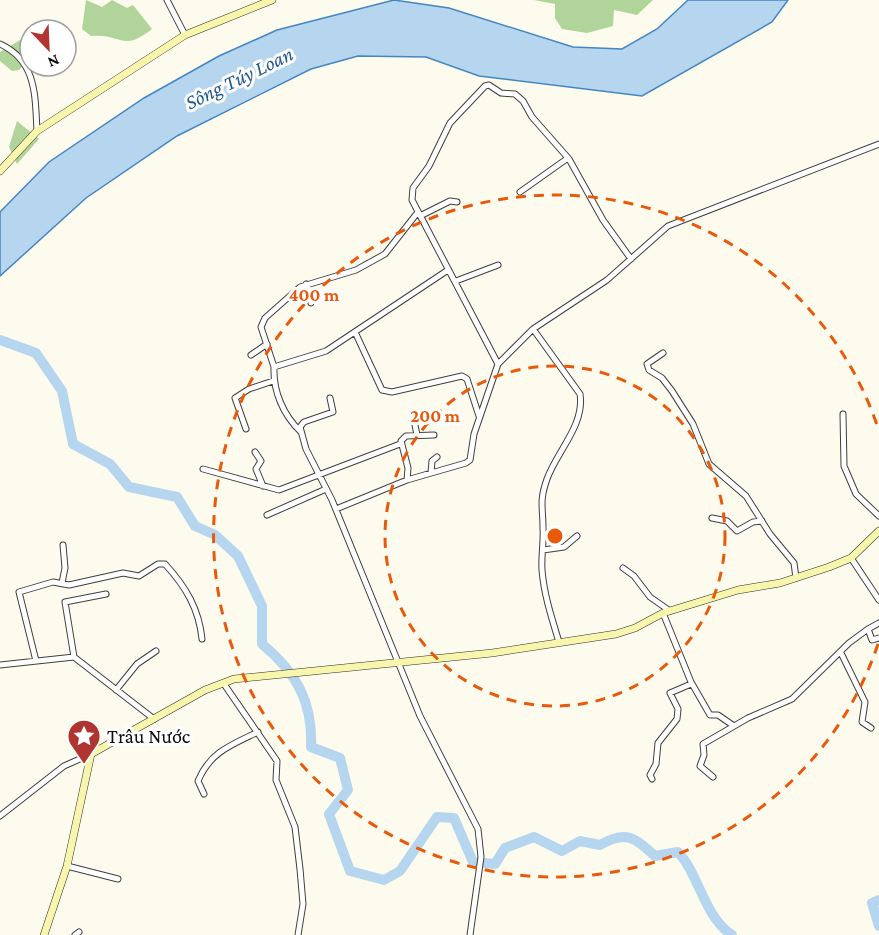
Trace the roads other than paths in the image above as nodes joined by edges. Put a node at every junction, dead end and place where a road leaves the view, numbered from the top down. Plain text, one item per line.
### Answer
1 (167, 0) edge
2 (272, 0) edge
3 (184, 35) junction
4 (0, 44) edge
5 (37, 131) junction
6 (879, 144) edge
7 (568, 158) junction
8 (0, 171) edge
9 (520, 192) dead end
10 (457, 202) dead end
11 (419, 214) junction
12 (631, 259) junction
13 (498, 265) dead end
14 (448, 270) junction
15 (456, 281) junction
16 (306, 284) junction
17 (311, 303) dead end
18 (533, 329) junction
19 (355, 332) junction
20 (267, 344) junction
21 (663, 353) dead end
22 (251, 355) dead end
23 (498, 364) junction
24 (274, 367) junction
25 (273, 381) junction
26 (330, 398) dead end
27 (843, 414) dead end
28 (480, 418) junction
29 (414, 420) dead end
30 (246, 429) dead end
31 (302, 434) junction
32 (417, 435) junction
33 (434, 435) dead end
34 (400, 444) junction
35 (255, 452) dead end
36 (437, 457) dead end
37 (203, 469) dead end
38 (431, 473) junction
39 (319, 476) junction
40 (407, 480) junction
41 (264, 486) junction
42 (326, 489) junction
43 (336, 509) junction
44 (267, 515) dead end
45 (879, 516) edge
46 (712, 518) dead end
47 (762, 521) junction
48 (879, 531) edge
49 (577, 536) dead end
50 (63, 545) dead end
51 (543, 550) junction
52 (851, 558) junction
53 (623, 568) dead end
54 (796, 578) junction
55 (62, 582) junction
56 (106, 594) dead end
57 (879, 600) edge
58 (667, 612) junction
59 (879, 623) edge
60 (868, 629) junction
61 (879, 638) edge
62 (202, 639) dead end
63 (559, 642) junction
64 (156, 651) dead end
65 (841, 653) junction
66 (74, 657) junction
67 (36, 661) junction
68 (398, 662) junction
69 (0, 665) edge
70 (224, 684) junction
71 (691, 684) junction
72 (116, 690) junction
73 (154, 719) junction
74 (734, 726) junction
75 (871, 728) dead end
76 (258, 732) junction
77 (91, 754) junction
78 (713, 777) dead end
79 (652, 779) dead end
80 (204, 794) dead end
81 (0, 816) edge
82 (67, 866) junction
83 (118, 879) dead end
84 (44, 935) edge
85 (298, 935) edge
86 (470, 935) edge

1 - 3 street
2 - 3 street
3 - 5 street
4 - 5 street
5 - 8 street
6 - 12 street
7 - 9 street
7 - 11 street
7 - 12 street
10 - 11 street
11 - 14 street
11 - 16 street
12 - 18 street
13 - 15 street
14 - 15 street
14 - 19 street
15 - 23 street
16 - 17 street
16 - 20 street
18 - 23 street
18 - 51 street
19 - 24 street
19 - 28 street
20 - 22 street
20 - 24 street
21 - 47 street
23 - 28 street
24 - 25 street
25 - 30 street
25 - 31 street
26 - 31 street
27 - 45 street
28 - 38 street
29 - 32 street
31 - 39 street
32 - 33 street
32 - 34 street
34 - 39 street
34 - 40 street
35 - 41 street
36 - 38 street
37 - 41 street
38 - 40 street
39 - 41 street
39 - 42 street
40 - 43 street
42 - 43 street
42 - 44 street
43 - 68 street
46 - 47 street
47 - 54 street
48 - 52 street
49 - 51 street
50 - 55 street
51 - 63 street
52 - 54 street
52 - 57 street
53 - 58 street
54 - 58 street
55 - 62 street
55 - 67 street
56 - 66 street
58 - 63 street
58 - 71 street
59 - 60 street
60 - 61 street
60 - 65 street
63 - 68 street
64 - 72 street
65 - 74 street
65 - 75 street
66 - 67 street
66 - 72 street
67 - 69 street
68 - 70 street
68 - 86 street
70 - 73 street
70 - 76 street
71 - 74 street
71 - 79 street
72 - 73 street
73 - 77 street
74 - 78 street
76 - 80 street
76 - 85 street
77 - 81 street
77 - 82 street
82 - 83 street
82 - 84 street

